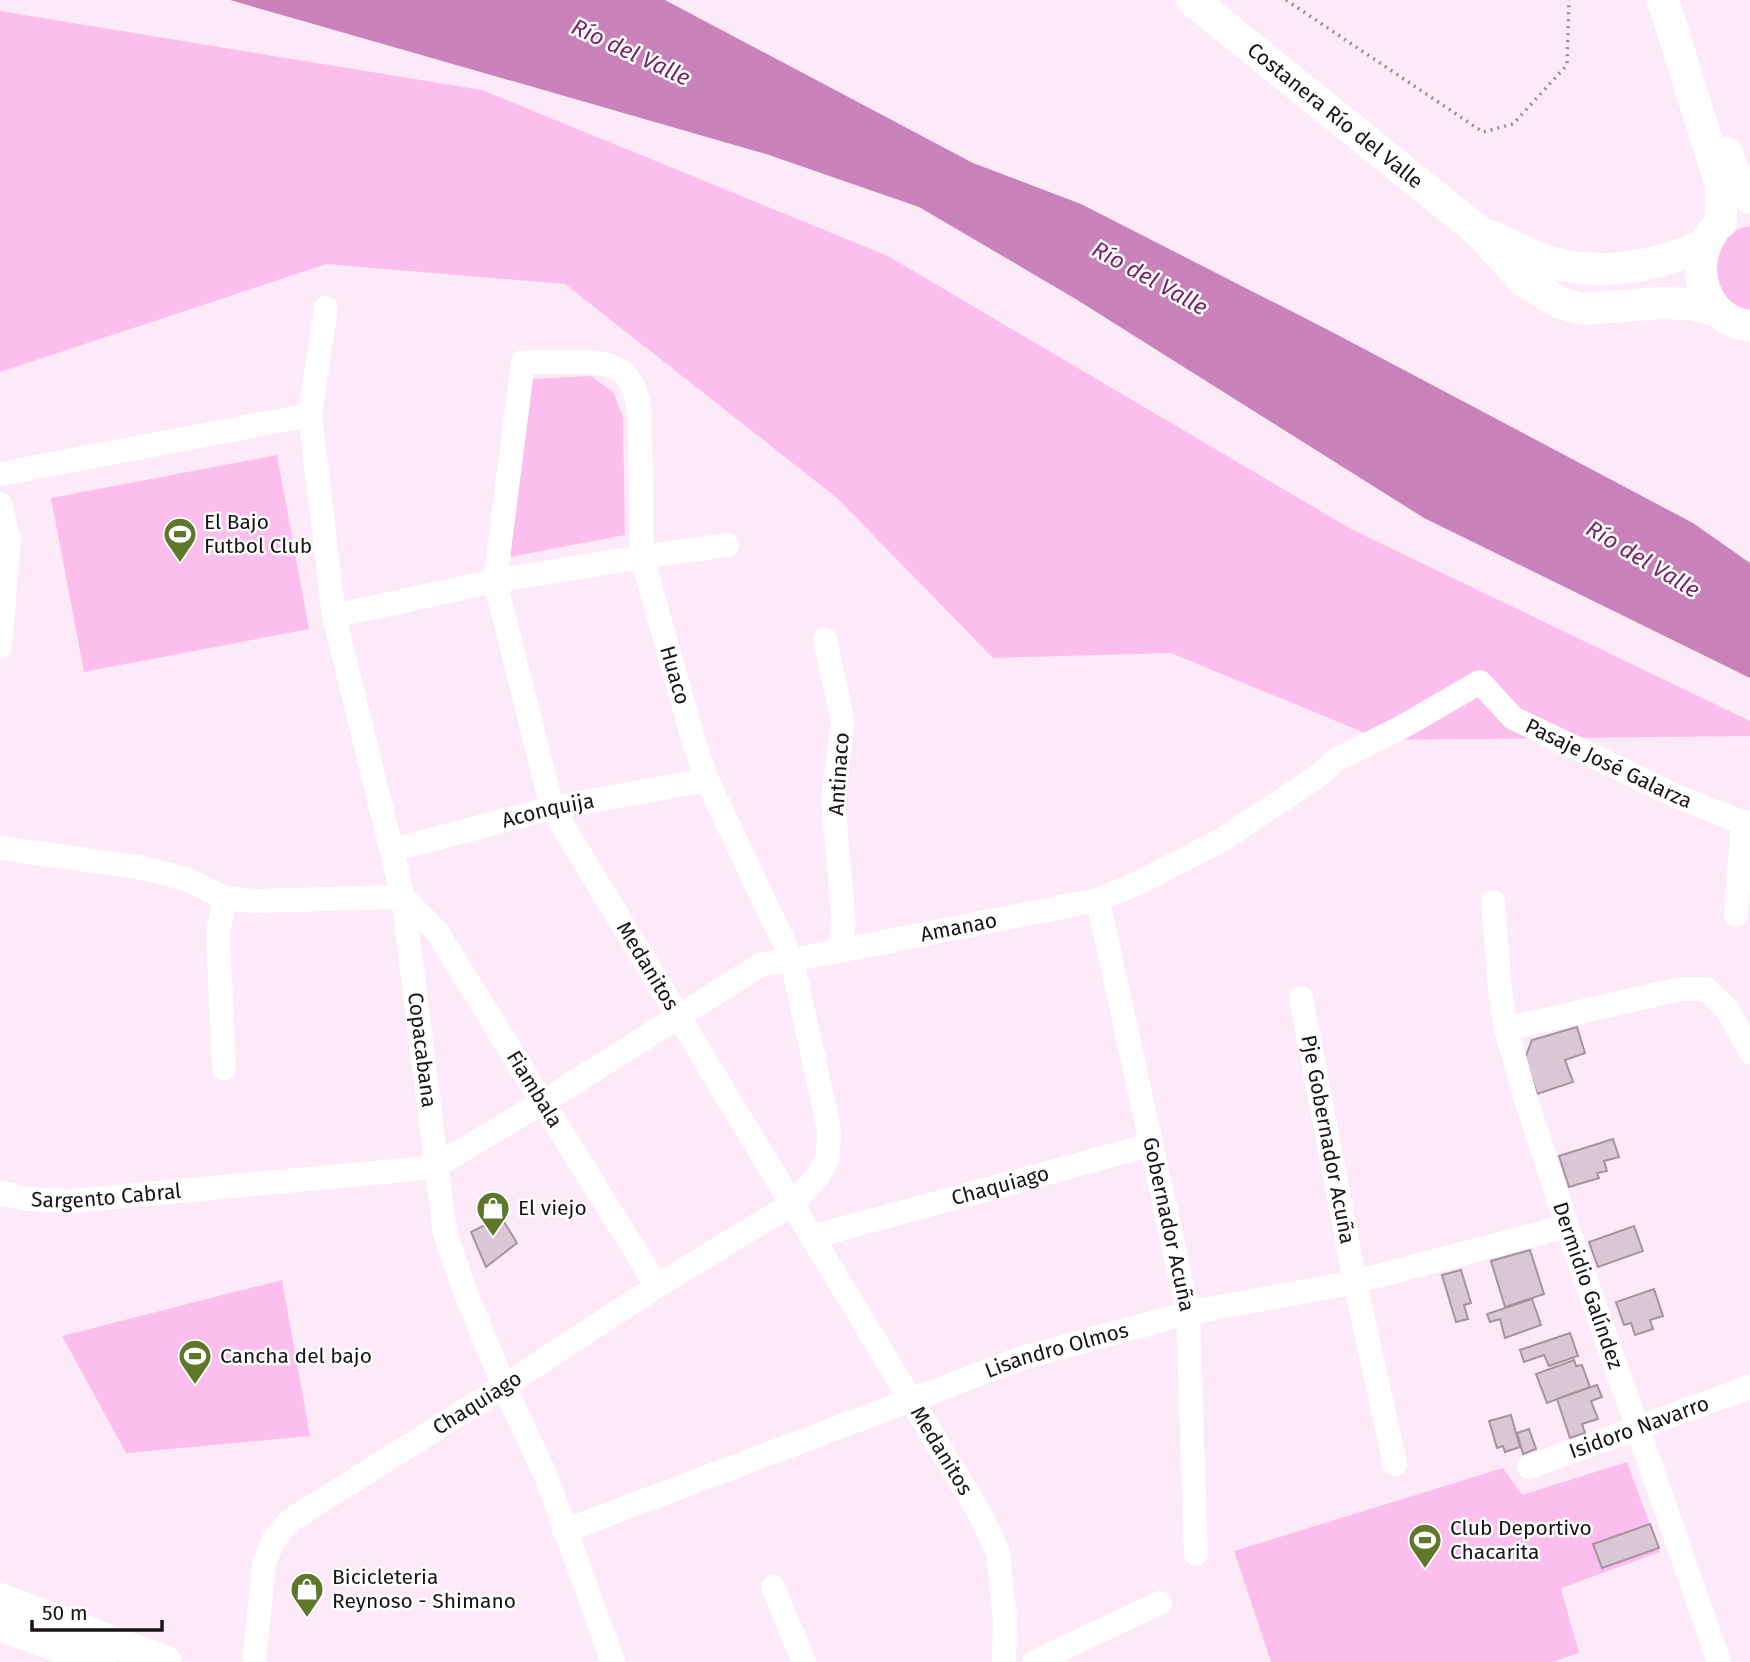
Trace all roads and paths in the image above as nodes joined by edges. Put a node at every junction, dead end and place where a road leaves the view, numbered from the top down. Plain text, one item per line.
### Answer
1 (1192, 0) edge
2 (1286, 0) edge
3 (1569, 0) edge
4 (1663, 0) edge
5 (1680, 0) edge
6 (1750, 198) edge
7 (1750, 211) edge
8 (1477, 230) junction
9 (1713, 234) junction
10 (326, 308) dead end
11 (1741, 324) edge
12 (624, 373) joint
13 (310, 415) junction
14 (0, 474) edge
15 (0, 504) edge
16 (727, 545) dead end
17 (642, 557) junction
18 (495, 581) junction
19 (334, 616) junction
20 (825, 639) dead end
21 (0, 647) edge
22 (1480, 682) joint
23 (707, 780) junction
24 (552, 808) junction
25 (1747, 824) edge
26 (0, 848) edge
27 (392, 850) junction
28 (402, 897) junction
29 (225, 898) junction
30 (1098, 900) junction
31 (1493, 902) dead end
32 (1736, 915) dead end
33 (837, 951) junction
34 (792, 960) junction
35 (1301, 998) dead end
36 (677, 1017) junction
37 (1506, 1029) junction
38 (1750, 1052) edge
39 (224, 1069) dead end
40 (543, 1102) junction
41 (1150, 1146) junction
42 (436, 1166) junction
43 (0, 1193) edge
44 (792, 1204) junction
45 (1567, 1226) junction
46 (811, 1237) junction
47 (1355, 1282) junction
48 (657, 1286) junction
49 (1188, 1313) junction
50 (504, 1386) junction
51 (1750, 1387) edge
52 (911, 1399) junction
53 (1639, 1428) junction
54 (1395, 1464) dead end
55 (1529, 1467) dead end
56 (564, 1531) junction
57 (1196, 1554) dead end
58 (773, 1587) dead end
59 (0, 1599) edge
60 (1160, 1603) dead end
61 (0, 1625) edge
62 (100, 1662) edge
63 (166, 1662) edge
64 (254, 1662) edge
65 (613, 1662) edge
66 (804, 1662) edge
67 (1004, 1662) edge
68 (1034, 1662) edge
69 (1719, 1662) edge

1 - 8 main road, Costanera Río del Valle
2 - 3 path
4 - 9 main road
5 - 6 main road
7 - 9 main road, Costanera Río del Valle
8 - 9 main road, Costanera Río del Valle
8 - 11 main road, Costanera Río del Valle
9 - 11 main road
10 - 13 street, Copacabana
12 - 17 street, Huaco
12 - 18 street, Medanitos
13 - 14 street
13 - 19 street, Copacabana
15 - 21 street
16 - 17 street
17 - 18 street
17 - 23 street, Huaco
18 - 19 street
18 - 24 street, Medanitos
19 - 27 street, Copacabana
20 - 33 street, Antinaco
22 - 25 street, Pasaje José Galarza
22 - 30 street, Amanao
23 - 24 street, Aconquija
23 - 34 street, Huaco
24 - 27 street, Aconquija
24 - 36 street, Medanitos
25 - 32 street
26 - 29 street
27 - 28 street, Copacabana
28 - 29 street
28 - 40 street, Fiambala
28 - 42 street, Copacabana
29 - 39 street
30 - 33 street, Amanao
30 - 41 street, Gobernador Acuña
31 - 37 street, Dermidio Galíndez
33 - 34 street, Amanao
34 - 36 street, Amanao
34 - 44 street
35 - 47 street, Pje Gobernador Acuña
36 - 40 street, Amanao
36 - 44 street, Medanitos
37 - 38 street
37 - 45 street, Dermidio Galíndez
40 - 42 street, Amanao
40 - 48 street, Fiambala
41 - 46 street, Chaquiago
41 - 49 street, Gobernador Acuña
42 - 43 street, Sargento Cabral
42 - 50 street, Copacabana
44 - 46 street, Medanitos
44 - 48 street, Chaquiago
45 - 47 street, Lisandro Olmos
45 - 53 street, Dermidio Galíndez
46 - 52 street, Medanitos
47 - 49 street, Lisandro Olmos
47 - 54 street, Pje Gobernador Acuña
48 - 50 street, Chaquiago
49 - 52 street, Lisandro Olmos
49 - 57 street, Gobernador Acuña
50 - 56 street, Copacabana
50 - 64 street, Chaquiago
51 - 53 street, Isidoro Navarro
52 - 56 street, Lisandro Olmos
52 - 67 street, Medanitos
53 - 55 street, Isidoro Navarro
53 - 69 street, Dermidio Galíndez
56 - 65 street, Copacabana
58 - 66 street
59 - 63 main road
60 - 68 street
61 - 62 main road

